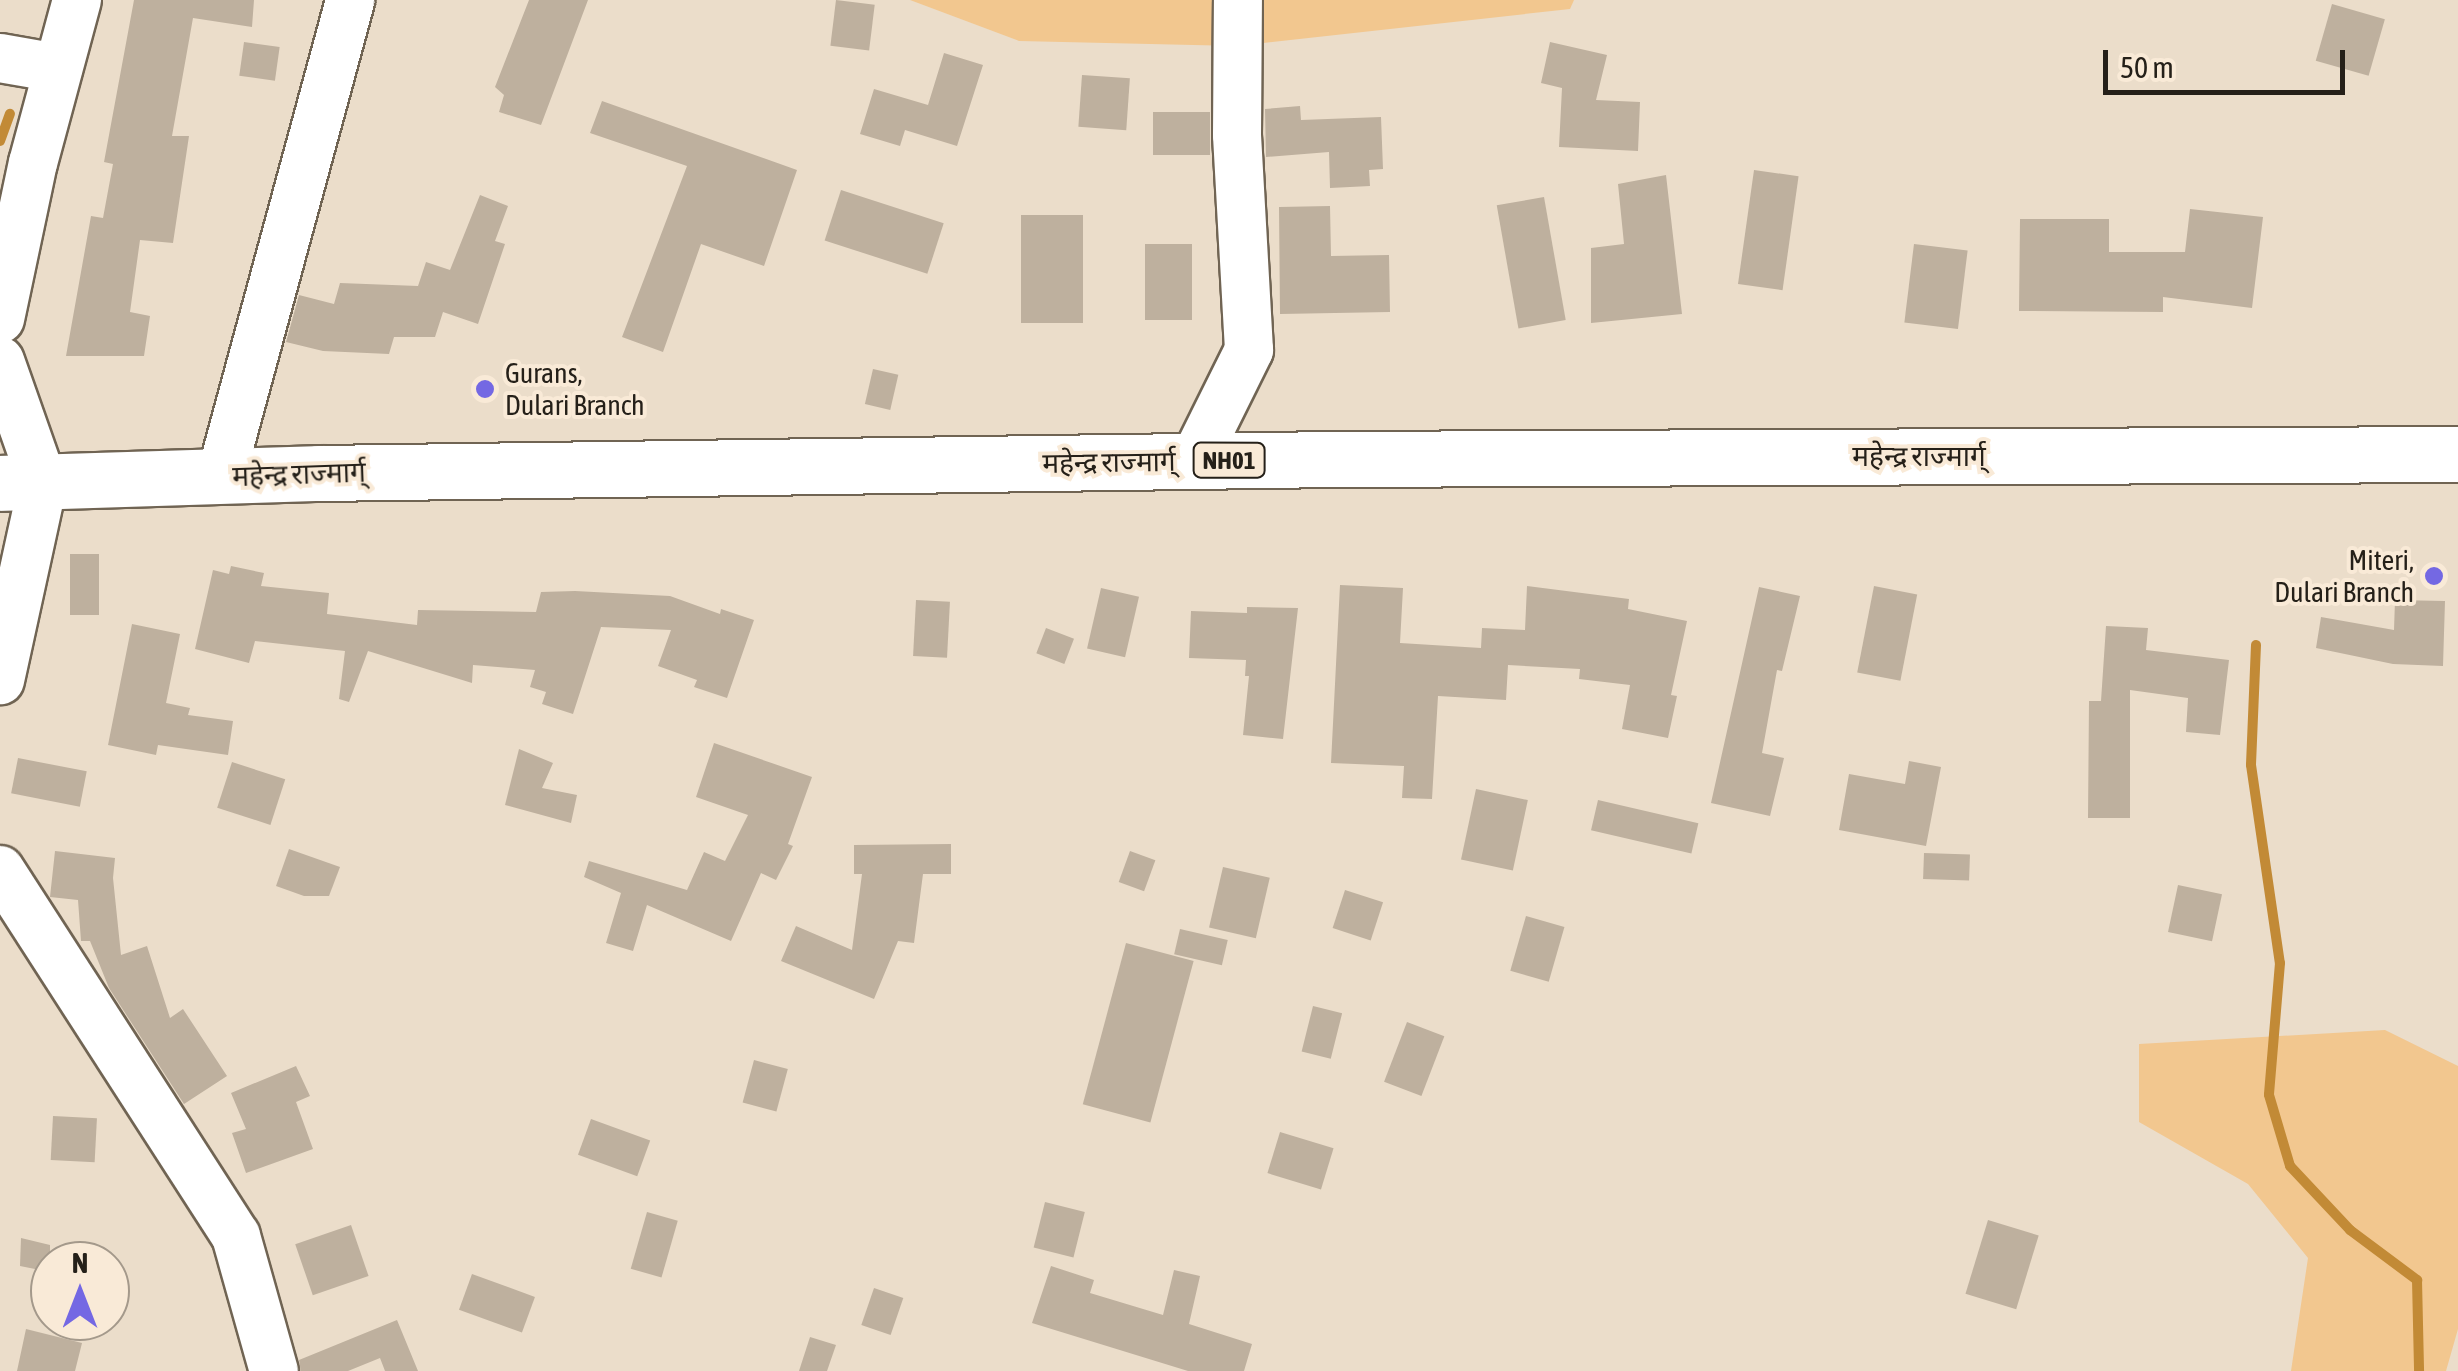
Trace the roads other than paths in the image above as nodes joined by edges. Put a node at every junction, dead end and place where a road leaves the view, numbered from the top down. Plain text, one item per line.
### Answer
1 (77, 0) edge
2 (350, 0) edge
3 (1238, 0) edge
4 (0, 58) edge
5 (58, 68) junction
6 (16, 161) edge
7 (0, 320) edge
8 (0, 361) edge
9 (2458, 454) edge
10 (1194, 461) junction
11 (221, 476) junction
12 (21, 483) edge
13 (0, 680) edge
14 (0, 870) edge
15 (274, 1371) edge

1 - 5 street
2 - 11 street
3 - 10 street
4 - 5 street
5 - 6 street
6 - 7 street
8 - 12 street
9 - 10 highway, महेन्द्र राज्मार्ग् / NH01
10 - 11 highway, महेन्द्र राज्मार्ग् / NH01
11 - 12 highway, महेन्द्र राज्मार्ग् / NH01
12 - 13 street
14 - 15 street

